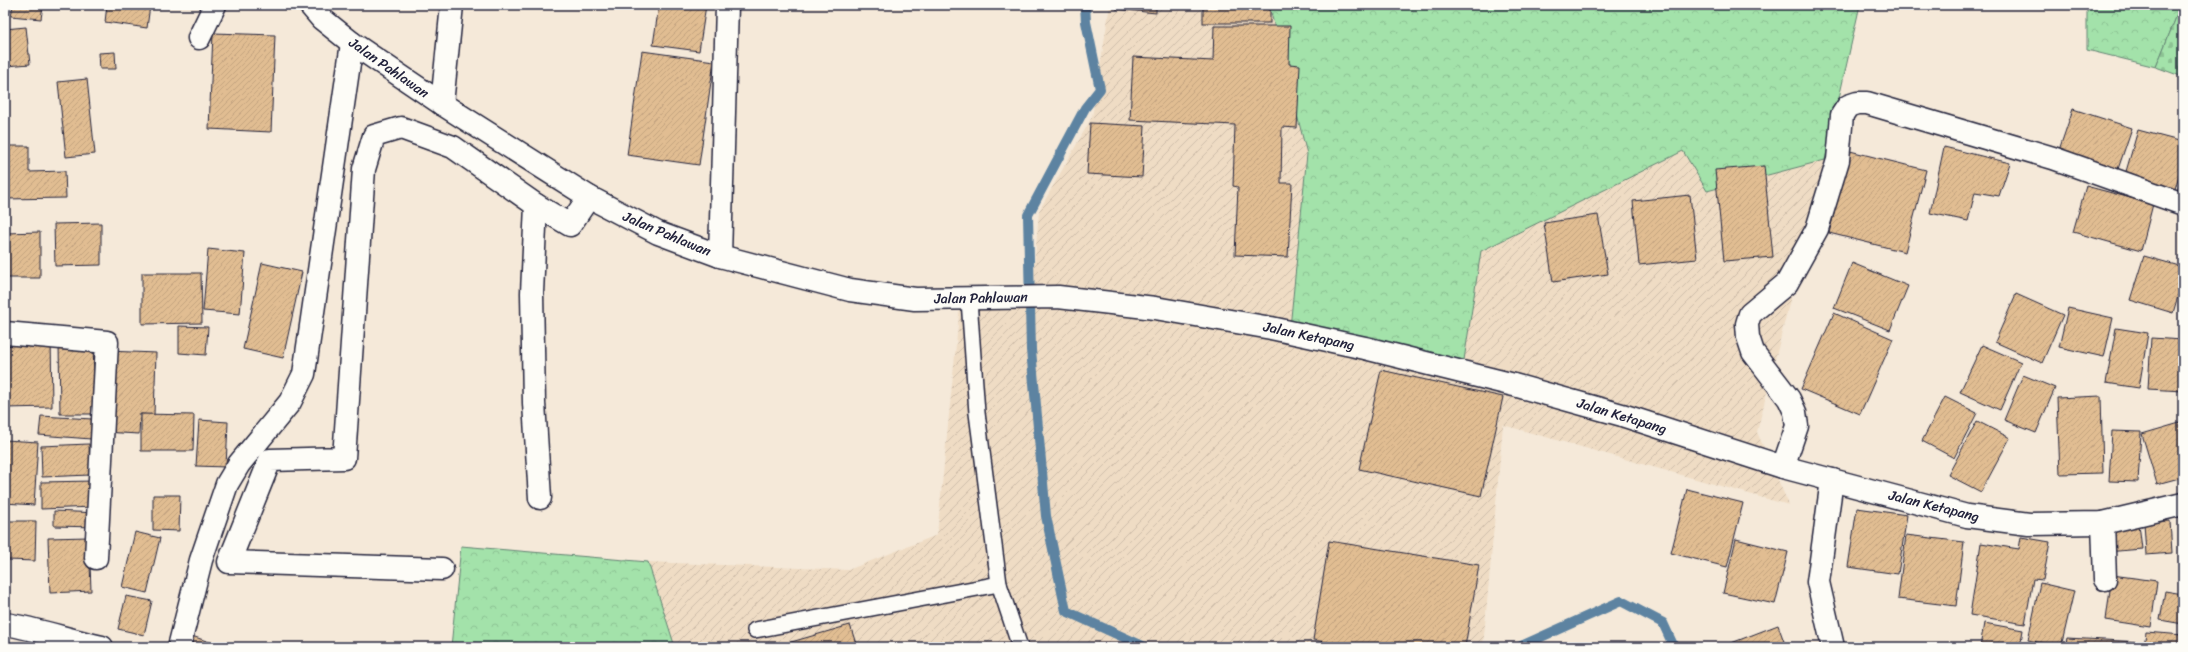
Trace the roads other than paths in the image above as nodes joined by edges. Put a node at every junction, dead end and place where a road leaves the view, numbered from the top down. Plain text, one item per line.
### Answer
1 (215, 5) edge
2 (310, 5) edge
3 (452, 5) edge
4 (726, 5) edge
5 (199, 38) dead end
6 (352, 43) junction
7 (442, 104) junction
8 (589, 197) junction
9 (2183, 204) edge
10 (536, 206) junction
11 (720, 256) junction
12 (1058, 297) joint
13 (969, 300) junction
14 (5, 333) edge
15 (1783, 467) junction
16 (1832, 480) junction
17 (540, 498) dead end
18 (2183, 504) edge
19 (2103, 523) junction
20 (96, 558) dead end
21 (442, 569) dead end
22 (2106, 579) dead end
23 (999, 584) junction
24 (5, 624) edge
25 (755, 630) dead end
26 (102, 647) edge
27 (180, 647) edge
28 (1020, 647) edge
29 (1833, 647) edge

1 - 5 street
2 - 6 street, Jalan Pahlawan
3 - 7 street
4 - 11 street
6 - 7 street, Jalan Pahlawan
6 - 27 street
7 - 8 street, Jalan Pahlawan
8 - 10 street
8 - 11 street, Jalan Pahlawan
9 - 15 street
10 - 17 street
10 - 21 street
11 - 13 street, Jalan Pahlawan
12 - 13 street, Jalan Pahlawan
12 - 15 street, Jalan Ketapang
13 - 23 lane
14 - 20 street
15 - 16 street, Jalan Ketapang
16 - 19 street, Jalan Ketapang
16 - 29 street
18 - 19 street, Jalan Ketapang
19 - 22 street
23 - 25 lane
23 - 28 lane
24 - 26 street

